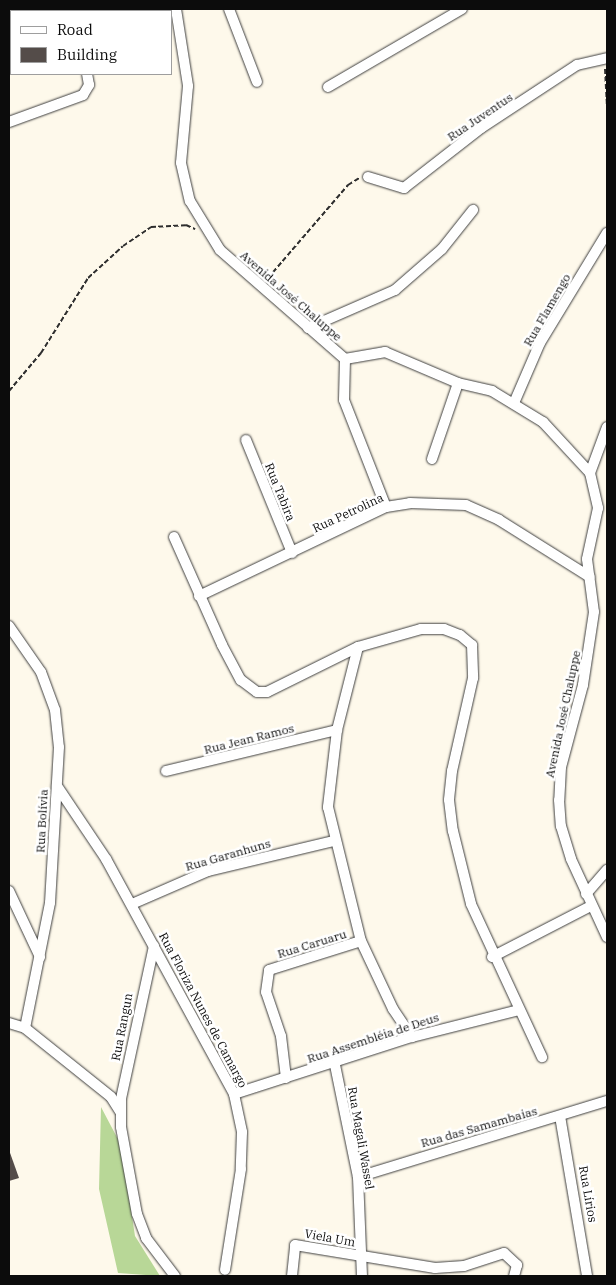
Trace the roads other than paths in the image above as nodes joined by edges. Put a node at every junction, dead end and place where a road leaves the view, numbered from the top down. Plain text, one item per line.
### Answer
1 (176, 9) edge
2 (462, 9) edge
3 (232, 10) edge
4 (606, 58) edge
5 (88, 75) edge
6 (257, 82) dead end
7 (328, 87) dead end
8 (9, 122) edge
9 (368, 177) road end
10 (473, 210) dead end
11 (607, 233) edge
12 (308, 328) junction
13 (345, 359) junction
14 (458, 384) junction
15 (514, 403) junction
16 (607, 427) edge
17 (246, 440) dead end
18 (432, 459) dead end
19 (590, 473) junction
20 (386, 507) junction
21 (174, 537) dead end
22 (292, 553) junction
23 (590, 577) junction
24 (199, 596) junction
25 (9, 626) edge
26 (358, 647) junction
27 (337, 730) junction
28 (166, 771) dead end
29 (57, 786) junction
30 (334, 841) junction
31 (607, 870) edge
32 (9, 891) edge
33 (586, 894) junction
34 (132, 904) junction
35 (591, 906) junction
36 (607, 937) edge
37 (362, 941) junction
38 (154, 946) junction
39 (492, 956) junction
40 (40, 957) junction
41 (520, 1010) junction
42 (9, 1023) edge
43 (25, 1028) junction
44 (412, 1037) junction
45 (542, 1057) dead end
46 (335, 1065) junction
47 (286, 1078) junction
48 (234, 1094) junction
49 (607, 1101) edge
50 (121, 1114) junction
51 (560, 1116) junction
52 (358, 1177) junction
53 (363, 1257) junction
54 (225, 1270) dead end
55 (450, 1272) edge
56 (175, 1276) edge
57 (292, 1276) edge
58 (362, 1276) edge
59 (514, 1276) edge
60 (587, 1276) edge

1 - 12 street, Avenida José Chaluppe
2 - 7 street
3 - 6 street
4 - 9 street, Rua Juventus
5 - 8 street
10 - 12 street
11 - 15 street, Rua Flamengo
12 - 13 street, Avenida José Chaluppe
13 - 14 street, Avenida José Chaluppe
13 - 20 street
14 - 15 street, Avenida José Chaluppe
14 - 18 street
15 - 19 street, Avenida José Chaluppe
16 - 19 street
17 - 22 street, Rua Tabira
19 - 23 street, Avenida José Chaluppe
20 - 22 street, Rua Petrolina
20 - 23 street, Rua Petrolina
21 - 24 street
22 - 24 street, Rua Petrolina
23 - 33 street, Avenida José Chaluppe
24 - 26 street
25 - 29 street, Rua Bolívia
26 - 27 street
26 - 39 street
27 - 28 street, Rua Jean Ramos
27 - 30 street
29 - 34 street, Rua Floriza Nunes de Camargo
29 - 40 street, Rua Bolívia
30 - 34 street, Rua Garanhuns
30 - 37 street
31 - 33 street
32 - 40 street
33 - 35 street, Avenida José Chaluppe
34 - 38 street, Rua Floriza Nunes de Camargo
35 - 36 street, Avenida José Chaluppe
35 - 39 street
37 - 44 street
37 - 47 street, Rua Caruaru
38 - 48 street, Rua Floriza Nunes de Camargo
38 - 50 street, Rua Rangun
39 - 41 street
40 - 43 street, Rua Bolívia
41 - 44 street, Rua Assembléia de Deus
41 - 45 street
42 - 43 street
43 - 50 street
44 - 46 street, Rua Assembléia de Deus
46 - 47 street, Rua Assembléia de Deus
46 - 52 street, Rua Magali Wassel
47 - 48 street, Rua Assembléia de Deus
48 - 54 street, Rua Floriza Nunes de Camargo
49 - 51 street, Rua das Samambaias
50 - 56 street
51 - 52 street, Rua das Samambaias
51 - 60 street, Rua Lírios
52 - 53 street, Rua Magali Wassel
53 - 55 street
53 - 57 street, Viela Um
53 - 58 street, Rua Magali Wassel
55 - 59 street

